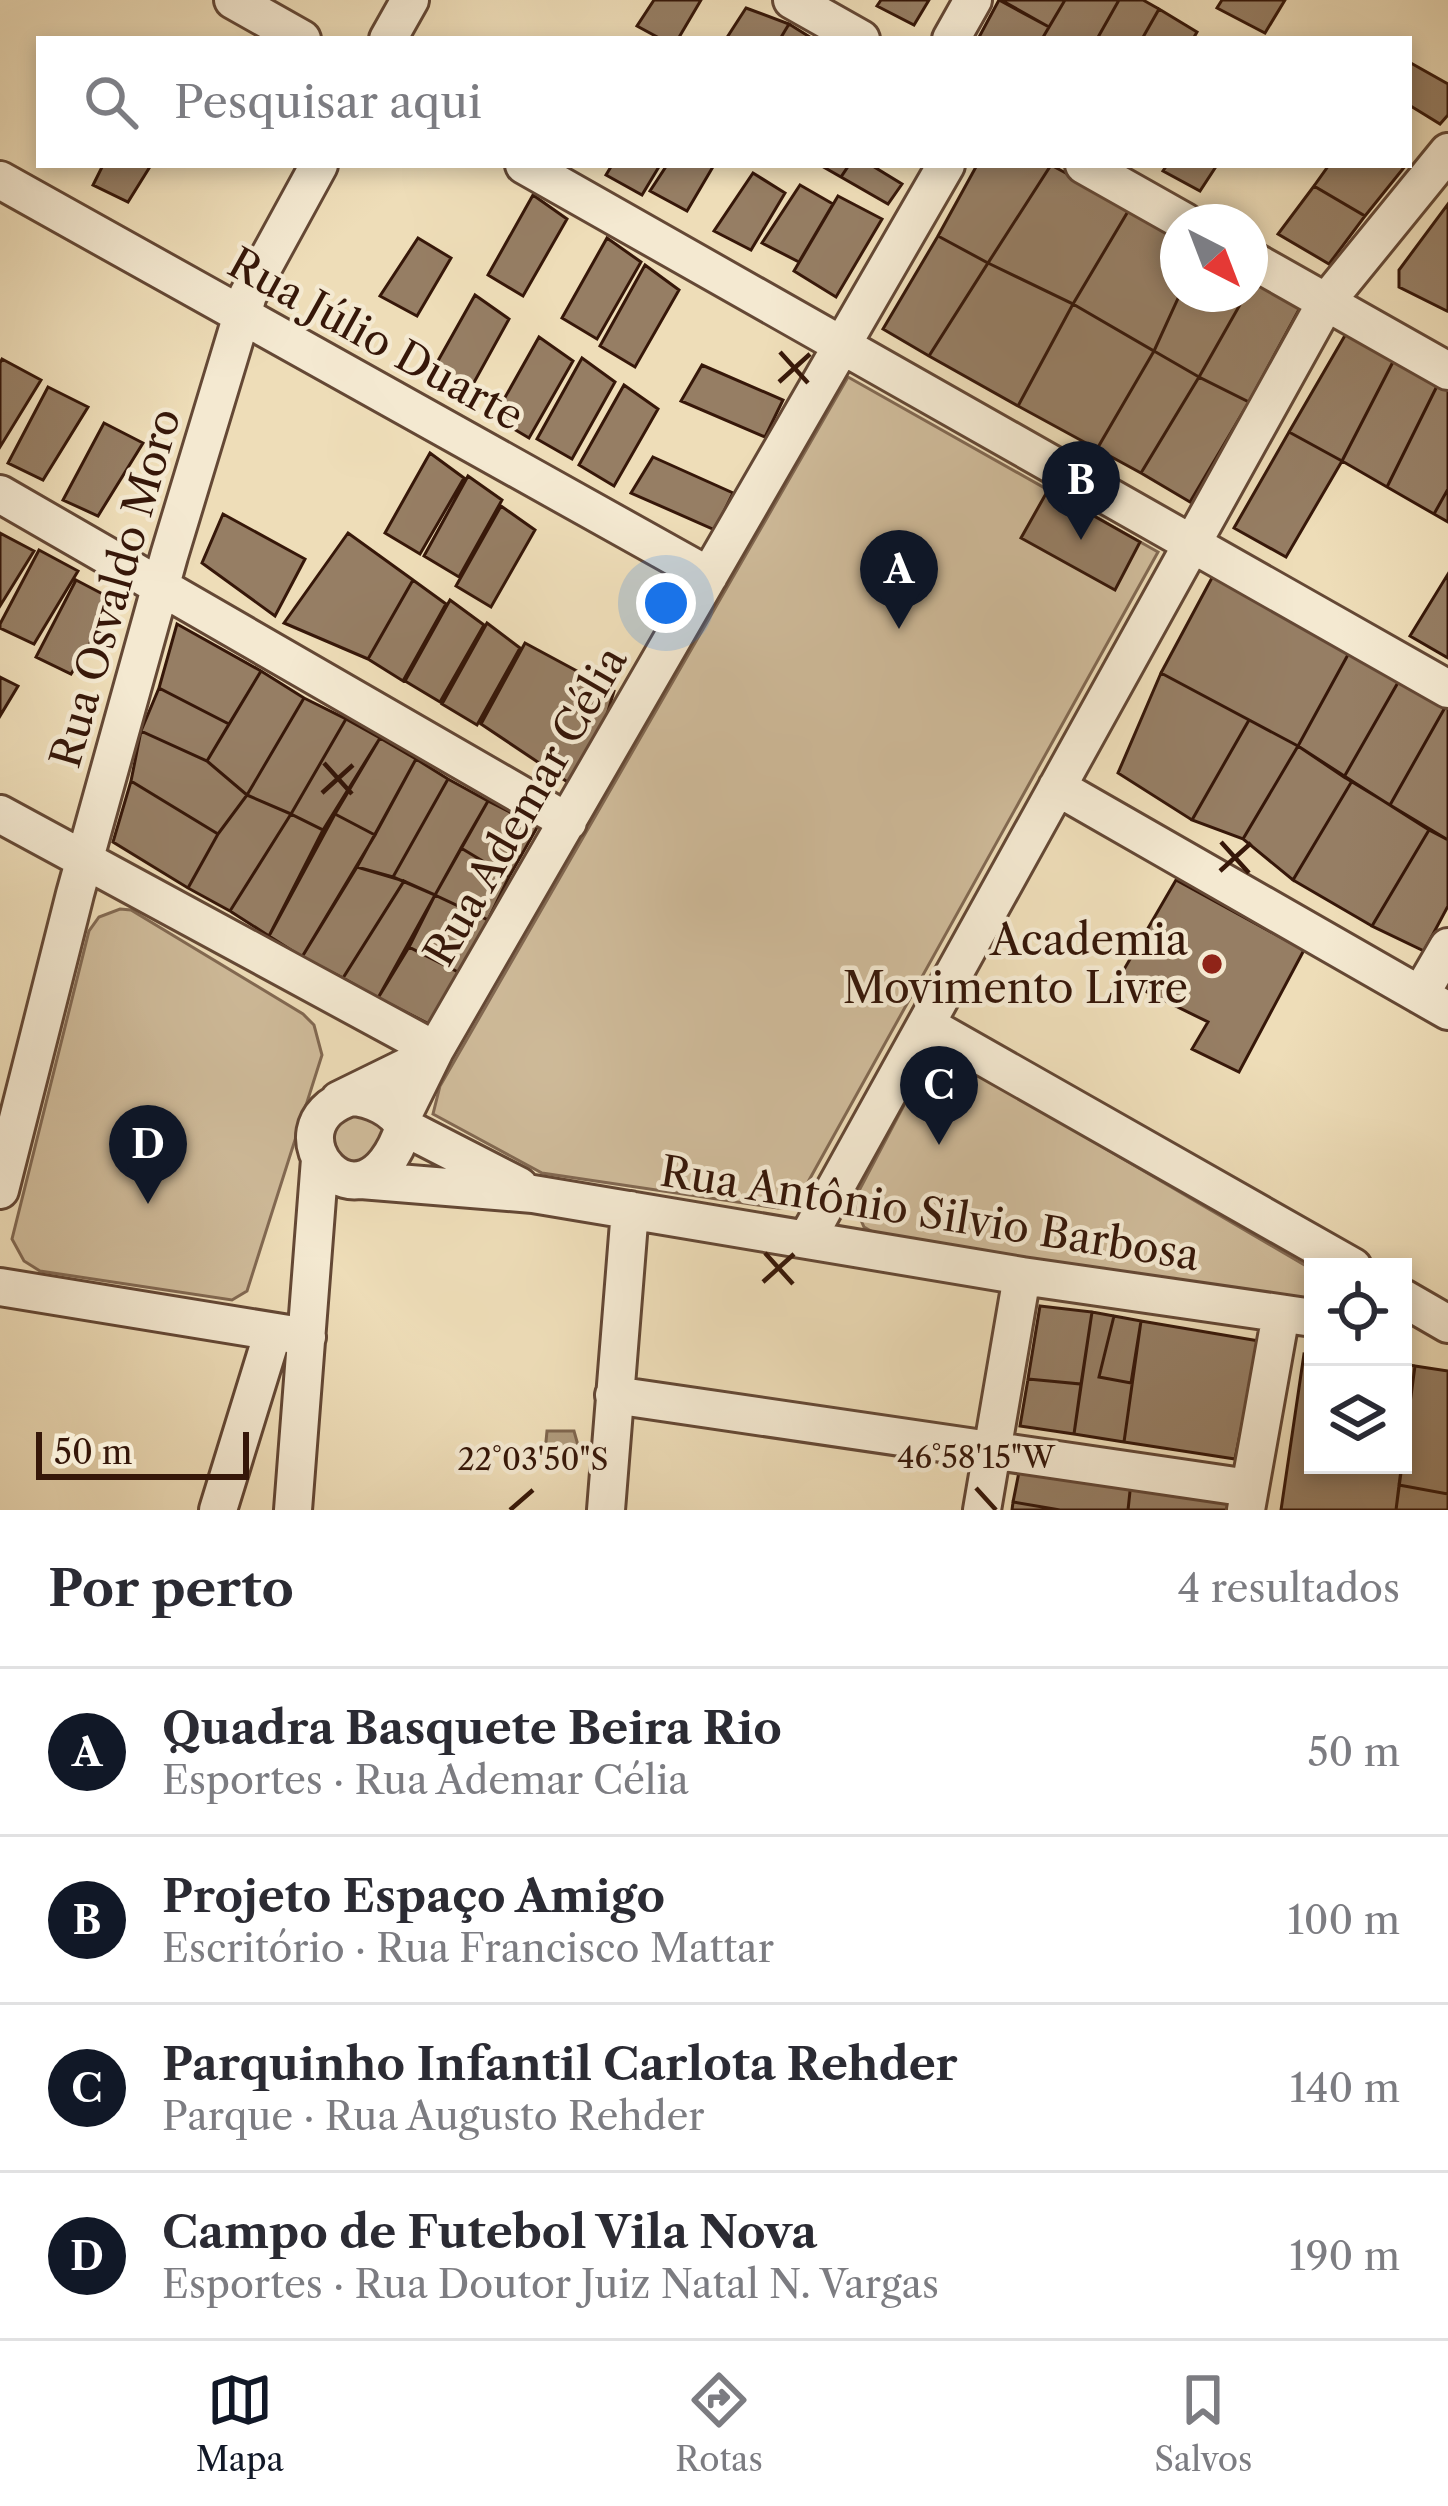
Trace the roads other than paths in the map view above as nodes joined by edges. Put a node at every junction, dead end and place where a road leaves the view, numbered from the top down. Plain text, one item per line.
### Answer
1 (233, 0) edge
2 (410, 0) edge
3 (792, 0) edge
4 (974, 0) edge
5 (297, 36) edge
6 (390, 36) edge
7 (856, 36) edge
8 (953, 36) edge
9 (1448, 152) edge
10 (317, 168) edge
11 (529, 168) edge
12 (944, 168) edge
13 (1089, 168) edge
14 (0, 180) edge
15 (1160, 208) edge
16 (1268, 269) edge
17 (1326, 302) junction
18 (242, 316) junction
19 (842, 345) junction
20 (1448, 371) edge
21 (0, 494) edge
22 (1192, 544) junction
23 (710, 576) junction
24 (160, 586) junction
25 (1448, 689) edge
26 (1057, 788) junction
27 (0, 814) edge
28 (568, 822) junction
29 (84, 861) junction
30 (1448, 947) edge
31 (1434, 1003) edge
32 (928, 1024) junction
33 (434, 1052) junction
34 (335, 1102) junction
35 (403, 1123) junction
36 (320, 1159) junction
37 (361, 1180) junction
38 (0, 1190) edge
39 (533, 1194) junction
40 (631, 1210) junction
41 (808, 1237) junction
42 (1337, 1258) edge
43 (1022, 1276) junction
44 (0, 1287) edge
45 (1412, 1303) edge
46 (1297, 1316) edge
47 (1448, 1324) edge
48 (1412, 1332) edge
49 (290, 1335) junction
50 (1448, 1338) edge
51 (614, 1395) junction
52 (991, 1450) junction
53 (1247, 1499) edge
54 (218, 1510) edge
55 (293, 1510) edge
56 (606, 1510) edge
57 (982, 1510) edge

1 - 5 street
2 - 6 street
3 - 7 street
4 - 8 street
9 - 17 street
10 - 18 street, Rua Osvaldo Moro
11 - 19 street
12 - 19 street, Rua Ademar Célia
13 - 15 street
14 - 18 street, Rua Júlio Duarte
16 - 17 street
17 - 20 street
17 - 22 street
18 - 23 street, Rua Júlio Duarte
18 - 24 street, Rua Osvaldo Moro
19 - 22 street
19 - 23 street, Rua Ademar Célia
21 - 24 street
22 - 25 street
22 - 26 street
23 - 28 street, Rua Ademar Célia
24 - 28 street
24 - 29 street, Rua Osvaldo Moro
26 - 31 street
26 - 32 street
27 - 29 street
28 - 33 street, Rua Ademar Célia
29 - 33 street
29 - 38 street, Rua Osvaldo Moro
30 - 31 street
32 - 41 street
32 - 42 street
33 - 34 street
33 - 35 street, Rua Ademar Célia
34 - 35 street
34 - 36 street
35 - 37 street
35 - 39 street
36 - 37 street
36 - 49 street
37 - 39 street
39 - 40 street, Rua Antônio Silvio Barbosa
40 - 41 street, Rua Antônio Silvio Barbosa
40 - 51 street
41 - 43 street, Rua Antônio Silvio Barbosa
43 - 46 street, Rua Antônio Silvio Barbosa
43 - 52 street
44 - 49 street
45 - 47 street
46 - 53 street
48 - 50 street
49 - 54 street
49 - 55 street
51 - 52 street
51 - 56 street
52 - 53 street
52 - 57 street

